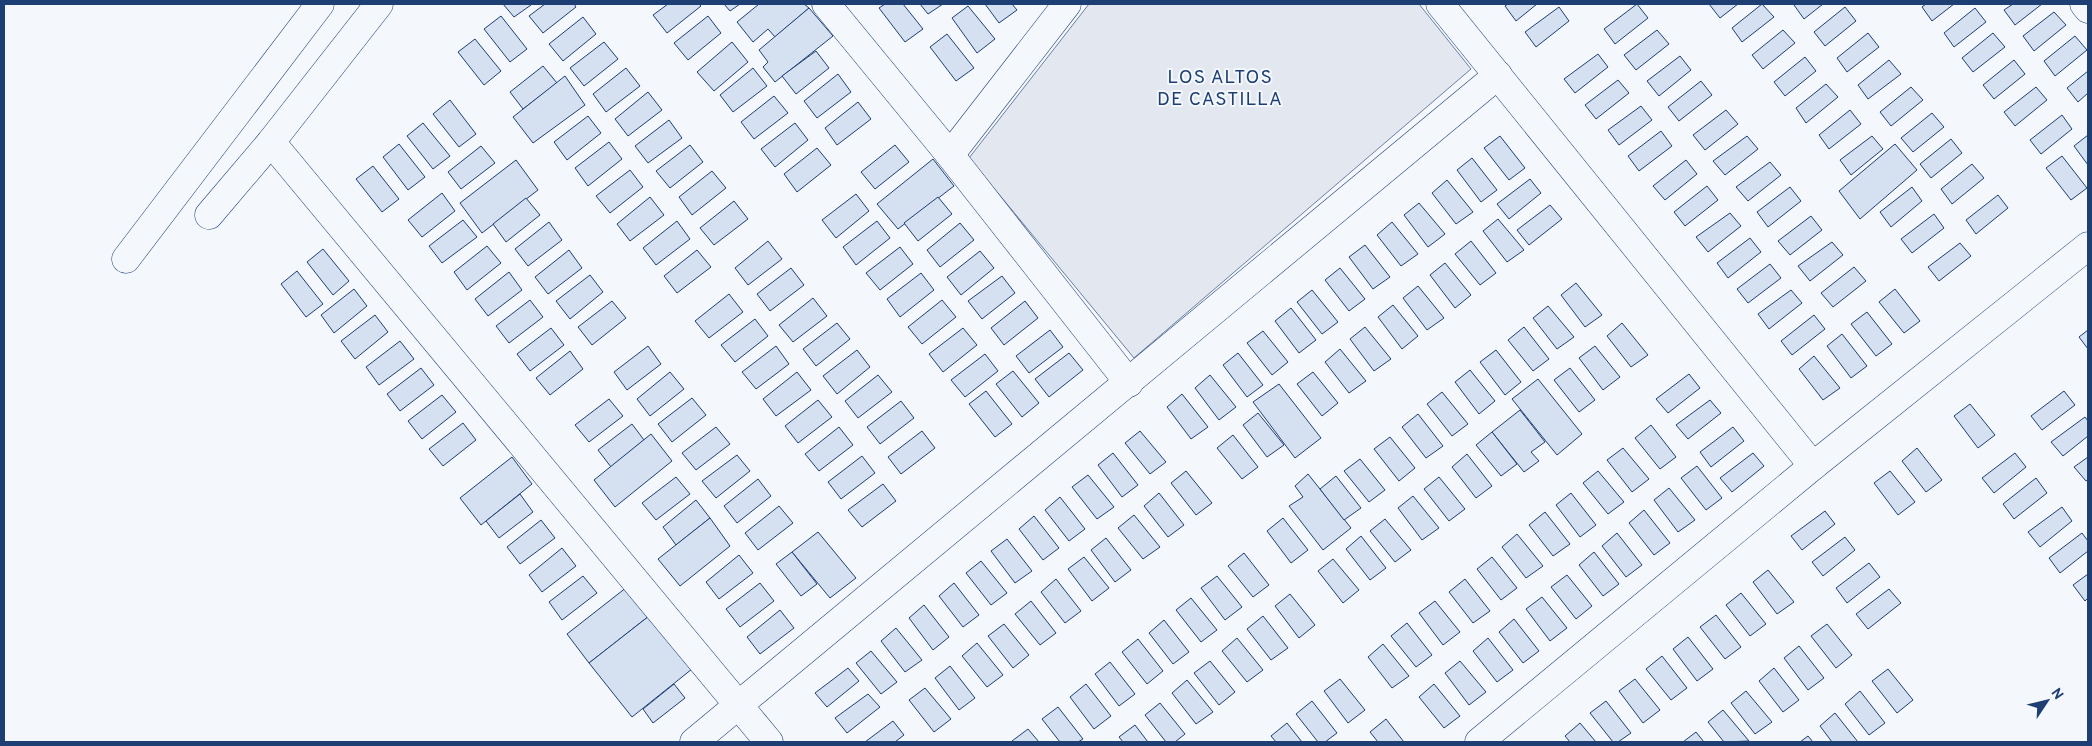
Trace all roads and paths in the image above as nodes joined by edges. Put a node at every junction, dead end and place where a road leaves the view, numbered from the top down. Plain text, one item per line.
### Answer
1 (320, 4) edge
2 (379, 4) edge
3 (826, 4) edge
4 (1067, 4) edge
5 (1440, 4) edge
6 (2084, 4) edge
7 (2088, 9) edge
8 (1498, 75) junction
9 (271, 142) junction
10 (950, 155) junction
11 (209, 215) dead end
12 (2088, 246) edge
13 (126, 259) dead end
14 (1129, 383) junction
15 (1813, 466) junction
16 (739, 705) junction
17 (694, 742) edge
18 (769, 742) edge
19 (1479, 742) edge

1 - 13 street
2 - 9 street
3 - 10 street
4 - 10 street
5 - 8 street
6 - 7 street
8 - 14 street
8 - 15 street
9 - 11 street
9 - 16 street
10 - 14 street
12 - 15 street
14 - 16 street
15 - 19 street
16 - 17 street
16 - 18 street

